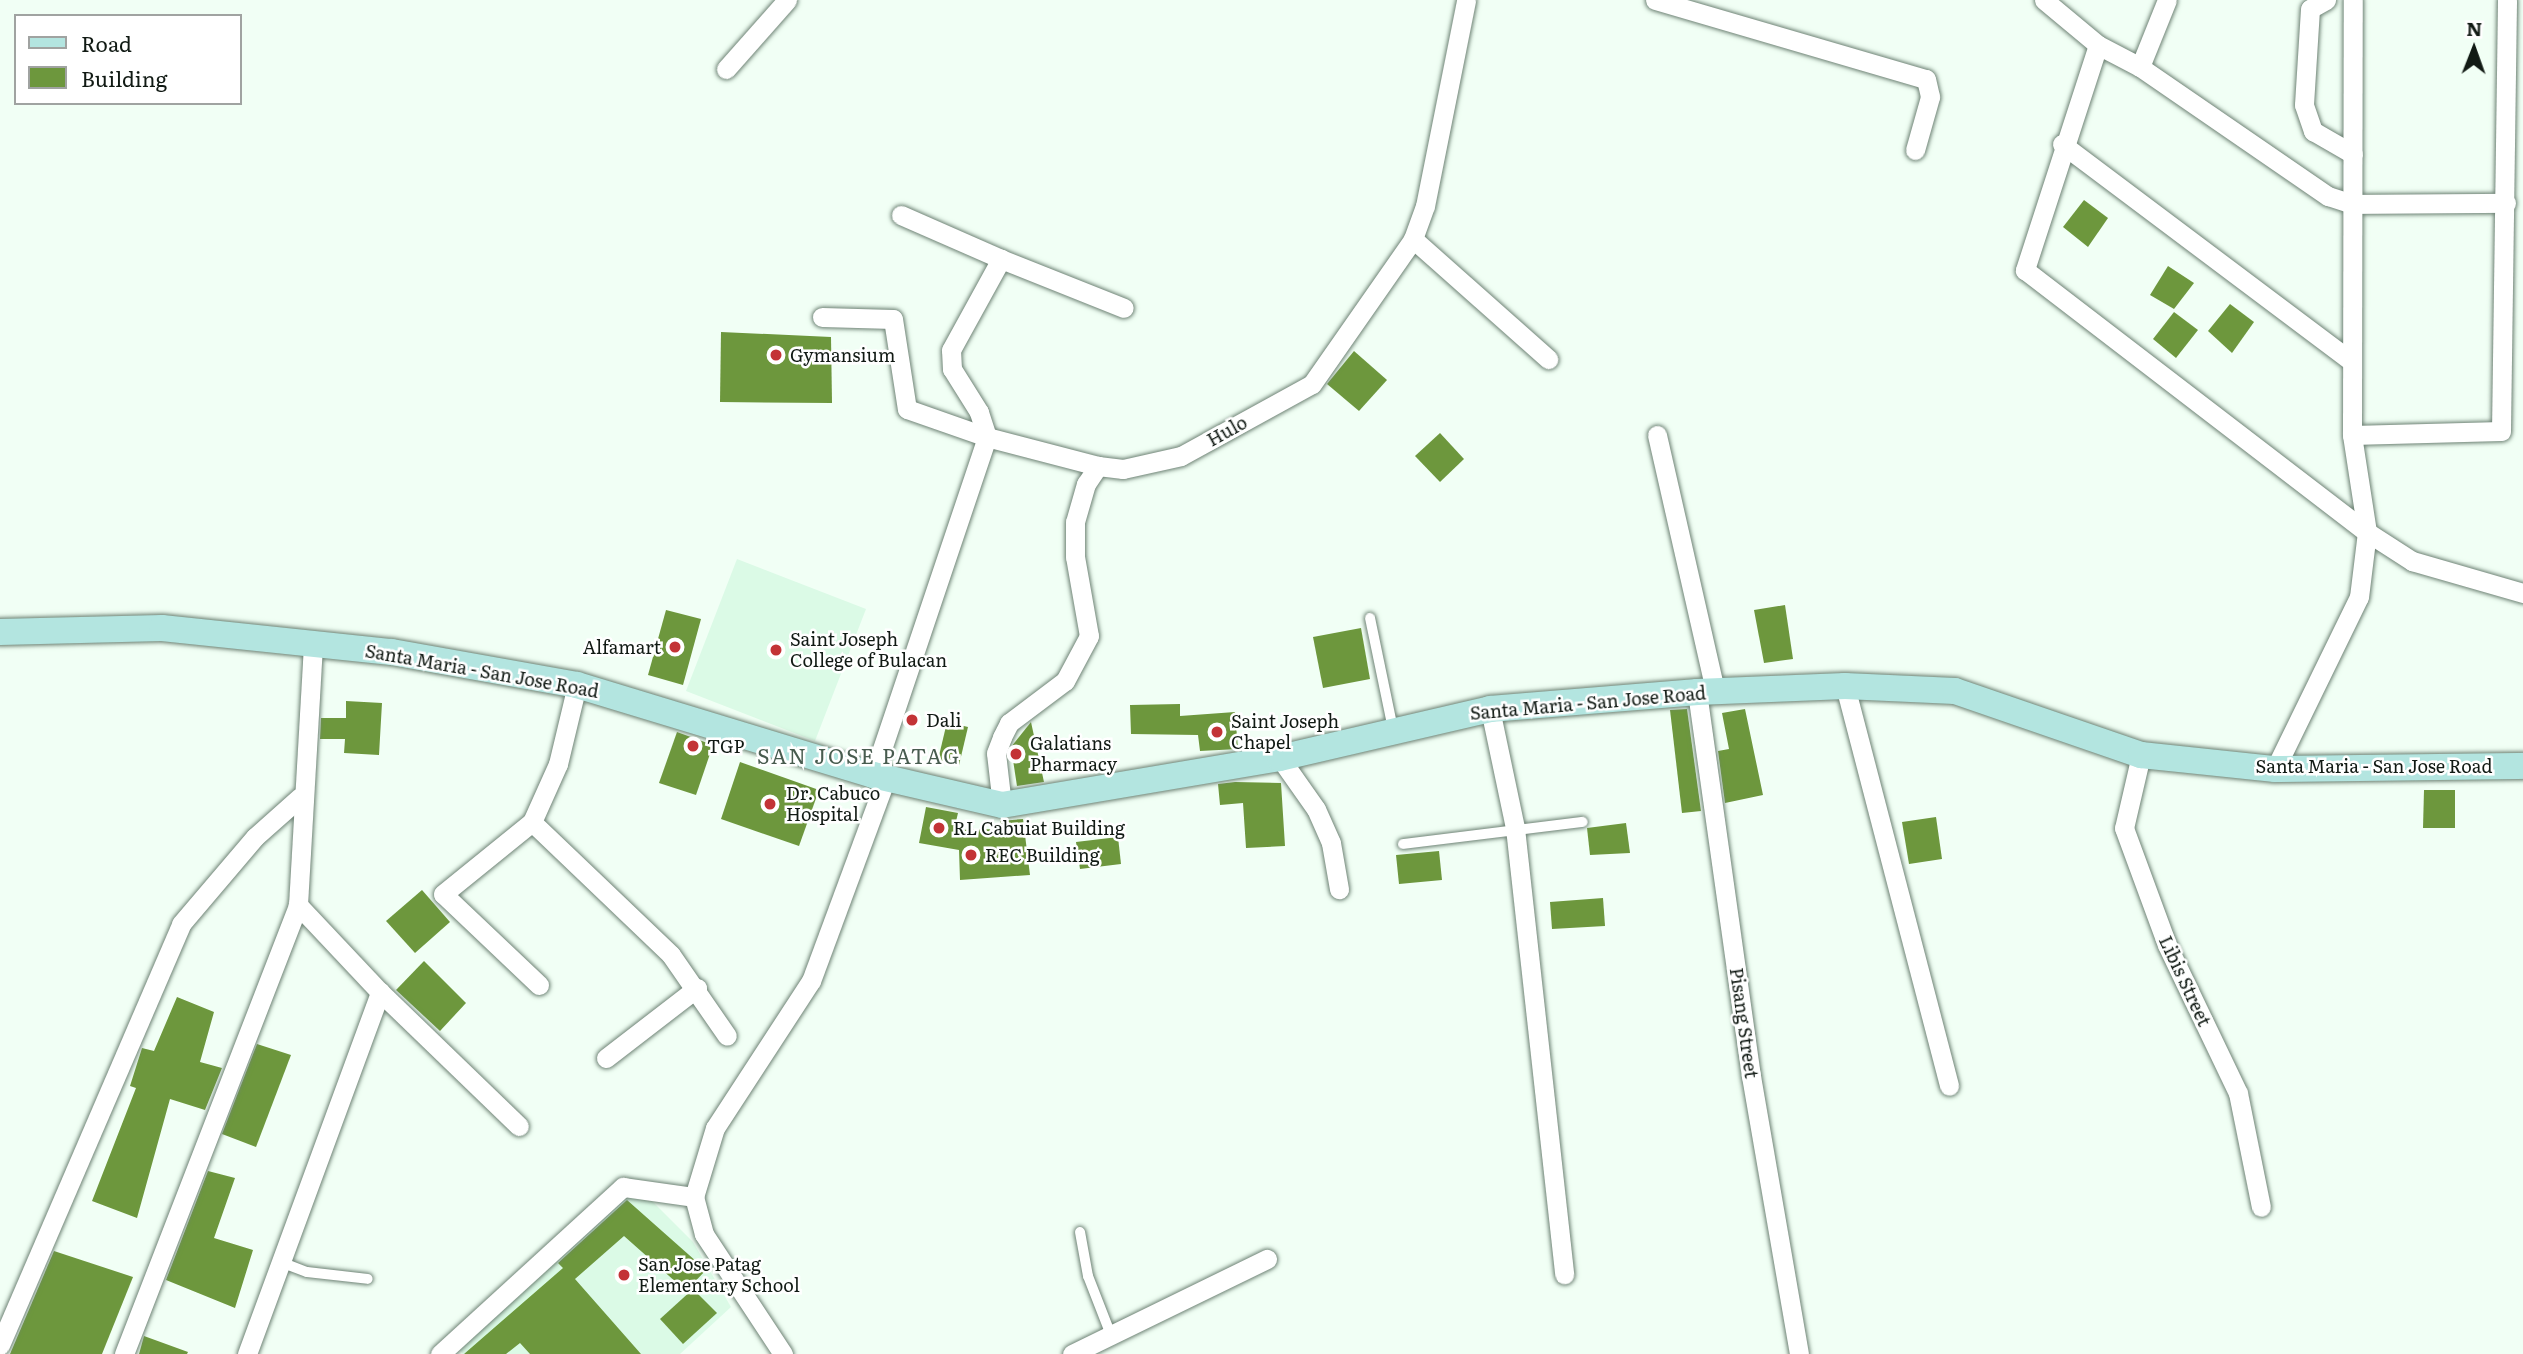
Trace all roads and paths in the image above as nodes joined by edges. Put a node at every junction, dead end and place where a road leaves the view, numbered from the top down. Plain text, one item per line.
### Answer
1 (788, 0) edge
2 (1466, 0) edge
3 (1655, 0) edge
4 (2044, 0) edge
5 (2167, 0) edge
6 (2326, 0) edge
7 (2353, 0) edge
8 (2512, 5) edge
9 (2098, 45) junction
10 (2140, 67) junction
11 (726, 69) dead end
12 (2062, 144) junction
13 (1915, 150) dead end
14 (2516, 150) edge
15 (2353, 154) junction
16 (2506, 202) junction
17 (2353, 204) junction
18 (901, 215) dead end
19 (1413, 239) junction
20 (1001, 259) junction
21 (1124, 308) dead end
22 (822, 317) dead end
23 (1548, 359) dead end
24 (2351, 361) junction
25 (1657, 435) dead end
26 (2352, 435) junction
27 (987, 437) junction
28 (1098, 466) junction
29 (2367, 532) junction
30 (2523, 593) edge
31 (1370, 618) dead end
32 (0, 632) edge
33 (313, 643) junction
34 (577, 685) junction
35 (1845, 686) junction
36 (1706, 691) junction
37 (1490, 709) junction
38 (1393, 729) junction
39 (2141, 755) junction
40 (1280, 758) junction
41 (2523, 766) edge
42 (2275, 769) junction
43 (879, 776) junction
44 (300, 797) junction
45 (1002, 805) junction
46 (532, 822) junction
47 (1583, 822) dead end
48 (1515, 828) junction
49 (1403, 845) dead end
50 (1339, 889) dead end
51 (298, 905) junction
52 (539, 985) dead end
53 (697, 988) junction
54 (380, 992) junction
55 (727, 1036) dead end
56 (606, 1058) dead end
57 (1949, 1086) dead end
58 (519, 1126) dead end
59 (694, 1197) junction
60 (2261, 1207) dead end
61 (1080, 1232) dead end
62 (1267, 1259) dead end
63 (278, 1261) junction
64 (1564, 1273) dead end
65 (368, 1279) dead end
66 (1111, 1335) junction
67 (0, 1345) edge
68 (124, 1354) edge
69 (247, 1354) edge
70 (440, 1354) edge
71 (783, 1354) edge
72 (1072, 1354) edge
73 (1798, 1354) edge

1 - 11 street
2 - 19 street, Hulo
3 - 13 street
4 - 9 street
5 - 10 street
6 - 15 street
7 - 15 street
8 - 14 street
9 - 10 street
9 - 12 street
10 - 17 street
12 - 24 street
12 - 29 street
14 - 16 street
15 - 17 street
16 - 17 street
16 - 26 street
17 - 24 street
18 - 20 street
19 - 23 street
19 - 28 street, Hulo
20 - 21 street
20 - 27 street
22 - 27 street, Hulo
24 - 26 street
25 - 36 street, Pisang Street
26 - 29 street
27 - 28 street, Hulo
27 - 43 street
28 - 45 street
29 - 30 street
29 - 42 street
31 - 38 lane
32 - 33 main road, Santa Maria - San Jose Road
33 - 34 main road, Santa Maria - San Jose Road
33 - 44 street
34 - 43 main road, Santa Maria - San Jose Road
34 - 46 street
35 - 36 main road, Santa Maria - San Jose Road
35 - 39 main road, Santa Maria - San Jose Road
35 - 57 street
36 - 37 main road, Santa Maria - San Jose Road
36 - 73 street, Pisang Street
37 - 38 main road, Santa Maria - San Jose Road
37 - 48 street
38 - 40 main road, Santa Maria - San Jose Road
39 - 42 main road, Santa Maria - San Jose Road
39 - 60 street, Libis Street
40 - 45 main road, Santa Maria - San Jose Road
40 - 50 street
41 - 42 main road, Santa Maria - San Jose Road
43 - 45 main road, Santa Maria - San Jose Road
43 - 59 street
44 - 51 street
44 - 67 street
46 - 52 street
46 - 53 street
47 - 48 lane
48 - 49 lane
48 - 64 street
51 - 54 street
51 - 68 street
53 - 55 street
53 - 56 street
54 - 58 street
54 - 63 street
59 - 70 street
59 - 71 street
61 - 66 lane
62 - 66 street
63 - 65 lane
63 - 69 street
66 - 72 street

